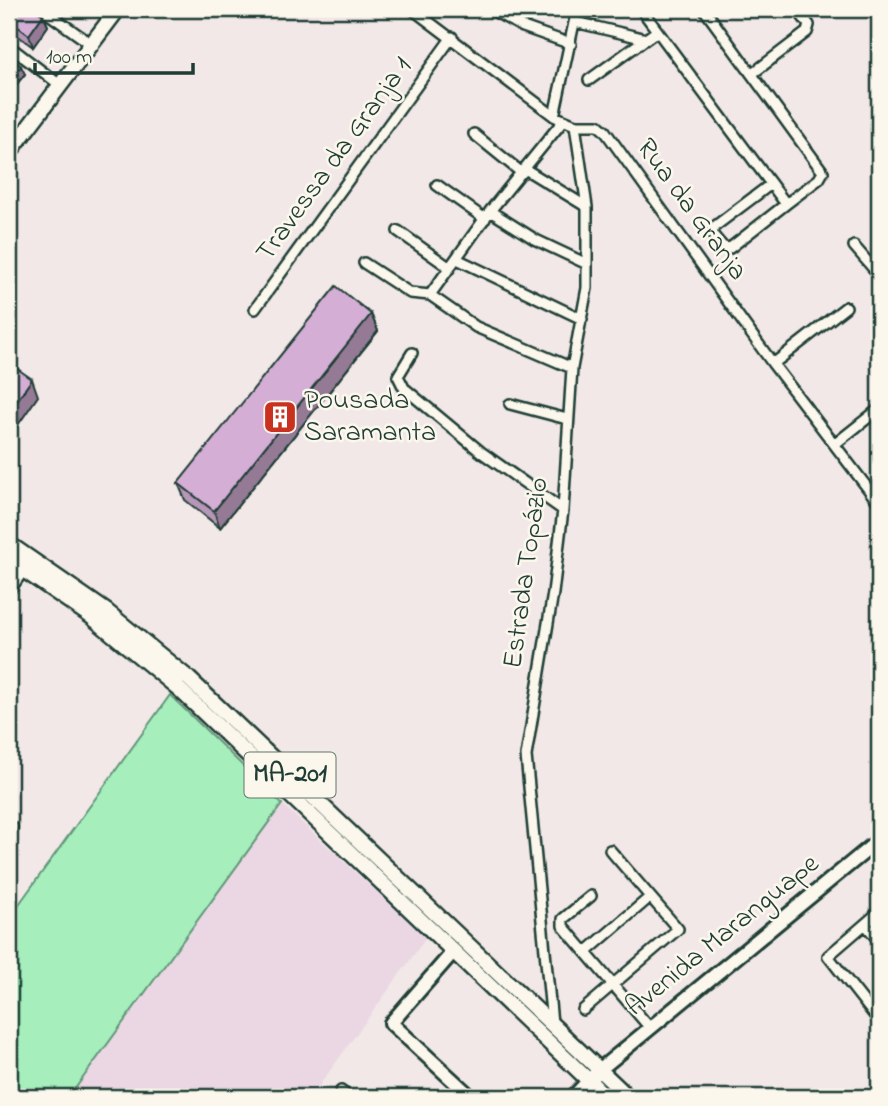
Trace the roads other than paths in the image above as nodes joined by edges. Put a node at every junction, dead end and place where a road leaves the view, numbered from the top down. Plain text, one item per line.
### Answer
1 (42, 9) edge
2 (118, 9) edge
3 (412, 9) edge
4 (490, 9) edge
5 (577, 9) edge
6 (641, 9) edge
7 (704, 9) edge
8 (797, 9) edge
9 (575, 22) junction
10 (657, 31) junction
11 (452, 37) junction
12 (646, 39) junction
13 (91, 44) junction
14 (572, 44) junction
15 (9, 46) edge
16 (752, 74) junction
17 (589, 80) dead end
18 (60, 85) junction
19 (558, 118) junction
20 (575, 125) junction
21 (474, 134) dead end
22 (9, 153) edge
23 (524, 171) junction
24 (771, 184) junction
25 (437, 185) dead end
26 (786, 204) junction
27 (587, 207) junction
28 (487, 215) junction
29 (398, 231) dead end
30 (854, 246) dead end
31 (457, 259) junction
32 (364, 263) dead end
33 (587, 264) junction
34 (450, 268) junction
35 (879, 275) edge
36 (430, 295) junction
37 (846, 307) dead end
38 (254, 309) dead end
39 (582, 319) junction
40 (412, 353) dead end
41 (773, 363) junction
42 (572, 368) junction
43 (510, 404) dead end
44 (879, 411) edge
45 (567, 419) junction
46 (835, 444) junction
47 (879, 503) edge
48 (563, 510) junction
49 (9, 544) edge
50 (9, 559) edge
51 (24, 570) junction
52 (9, 591) edge
53 (879, 840) edge
54 (610, 850) dead end
55 (590, 896) dead end
56 (650, 897) junction
57 (879, 912) edge
58 (865, 924) junction
59 (879, 941) edge
60 (453, 952) junction
61 (586, 952) junction
62 (613, 984) junction
63 (583, 1010) dead end
64 (878, 1017) edge
65 (553, 1028) junction
66 (650, 1028) junction
67 (593, 1076) junction
68 (471, 1097) edge
69 (573, 1097) edge
70 (606, 1097) edge
71 (628, 1097) edge

1 - 13 street
2 - 13 main road
3 - 11 street, Rua da Granja
4 - 14 street
5 - 9 street
6 - 10 street
7 - 16 street
8 - 16 street
9 - 12 street
9 - 14 street
10 - 12 street
10 - 24 street
11 - 19 street, Rua da Granja
11 - 38 street, Travessa da Granja 1
12 - 17 street
13 - 18 main road
14 - 19 street
15 - 18 street
16 - 26 street
18 - 22 main road
19 - 20 street, Rua da Granja
19 - 23 street
20 - 27 street, Estrada Topázio
20 - 41 street, Rua da Granja
21 - 23 street
23 - 27 street
23 - 28 street
24 - 26 street
24 - 26 street
25 - 28 street
27 - 33 street, Estrada Topázio
28 - 31 street
28 - 33 street
29 - 34 street
30 - 35 street
31 - 34 street
31 - 39 street
32 - 36 street
33 - 39 street, Estrada Topázio
34 - 36 street
36 - 42 street
37 - 41 street
39 - 42 street, Estrada Topázio
40 - 48 street
41 - 46 street, Rua da Granja
42 - 45 street, Estrada Topázio
43 - 45 street
44 - 46 street
45 - 48 street, Estrada Topázio
46 - 47 street, Rua da Granja
48 - 65 street, Estrada Topázio
49 - 65 main road, MA-201
50 - 51 main road, MA-201
51 - 52 street
51 - 60 main road, MA-201
53 - 66 street, Avenida Maranguape
54 - 56 street
55 - 61 street
56 - 61 street
56 - 62 street
57 - 58 street
58 - 59 street
58 - 64 street
60 - 67 main road, MA-201
60 - 68 street
61 - 62 street
62 - 63 street
62 - 66 street
65 - 67 main road, MA-201
66 - 67 street, Avenida Maranguape
67 - 69 street, Avenida Maranguape
67 - 70 main road, MA-201
67 - 71 main road, MA-201

